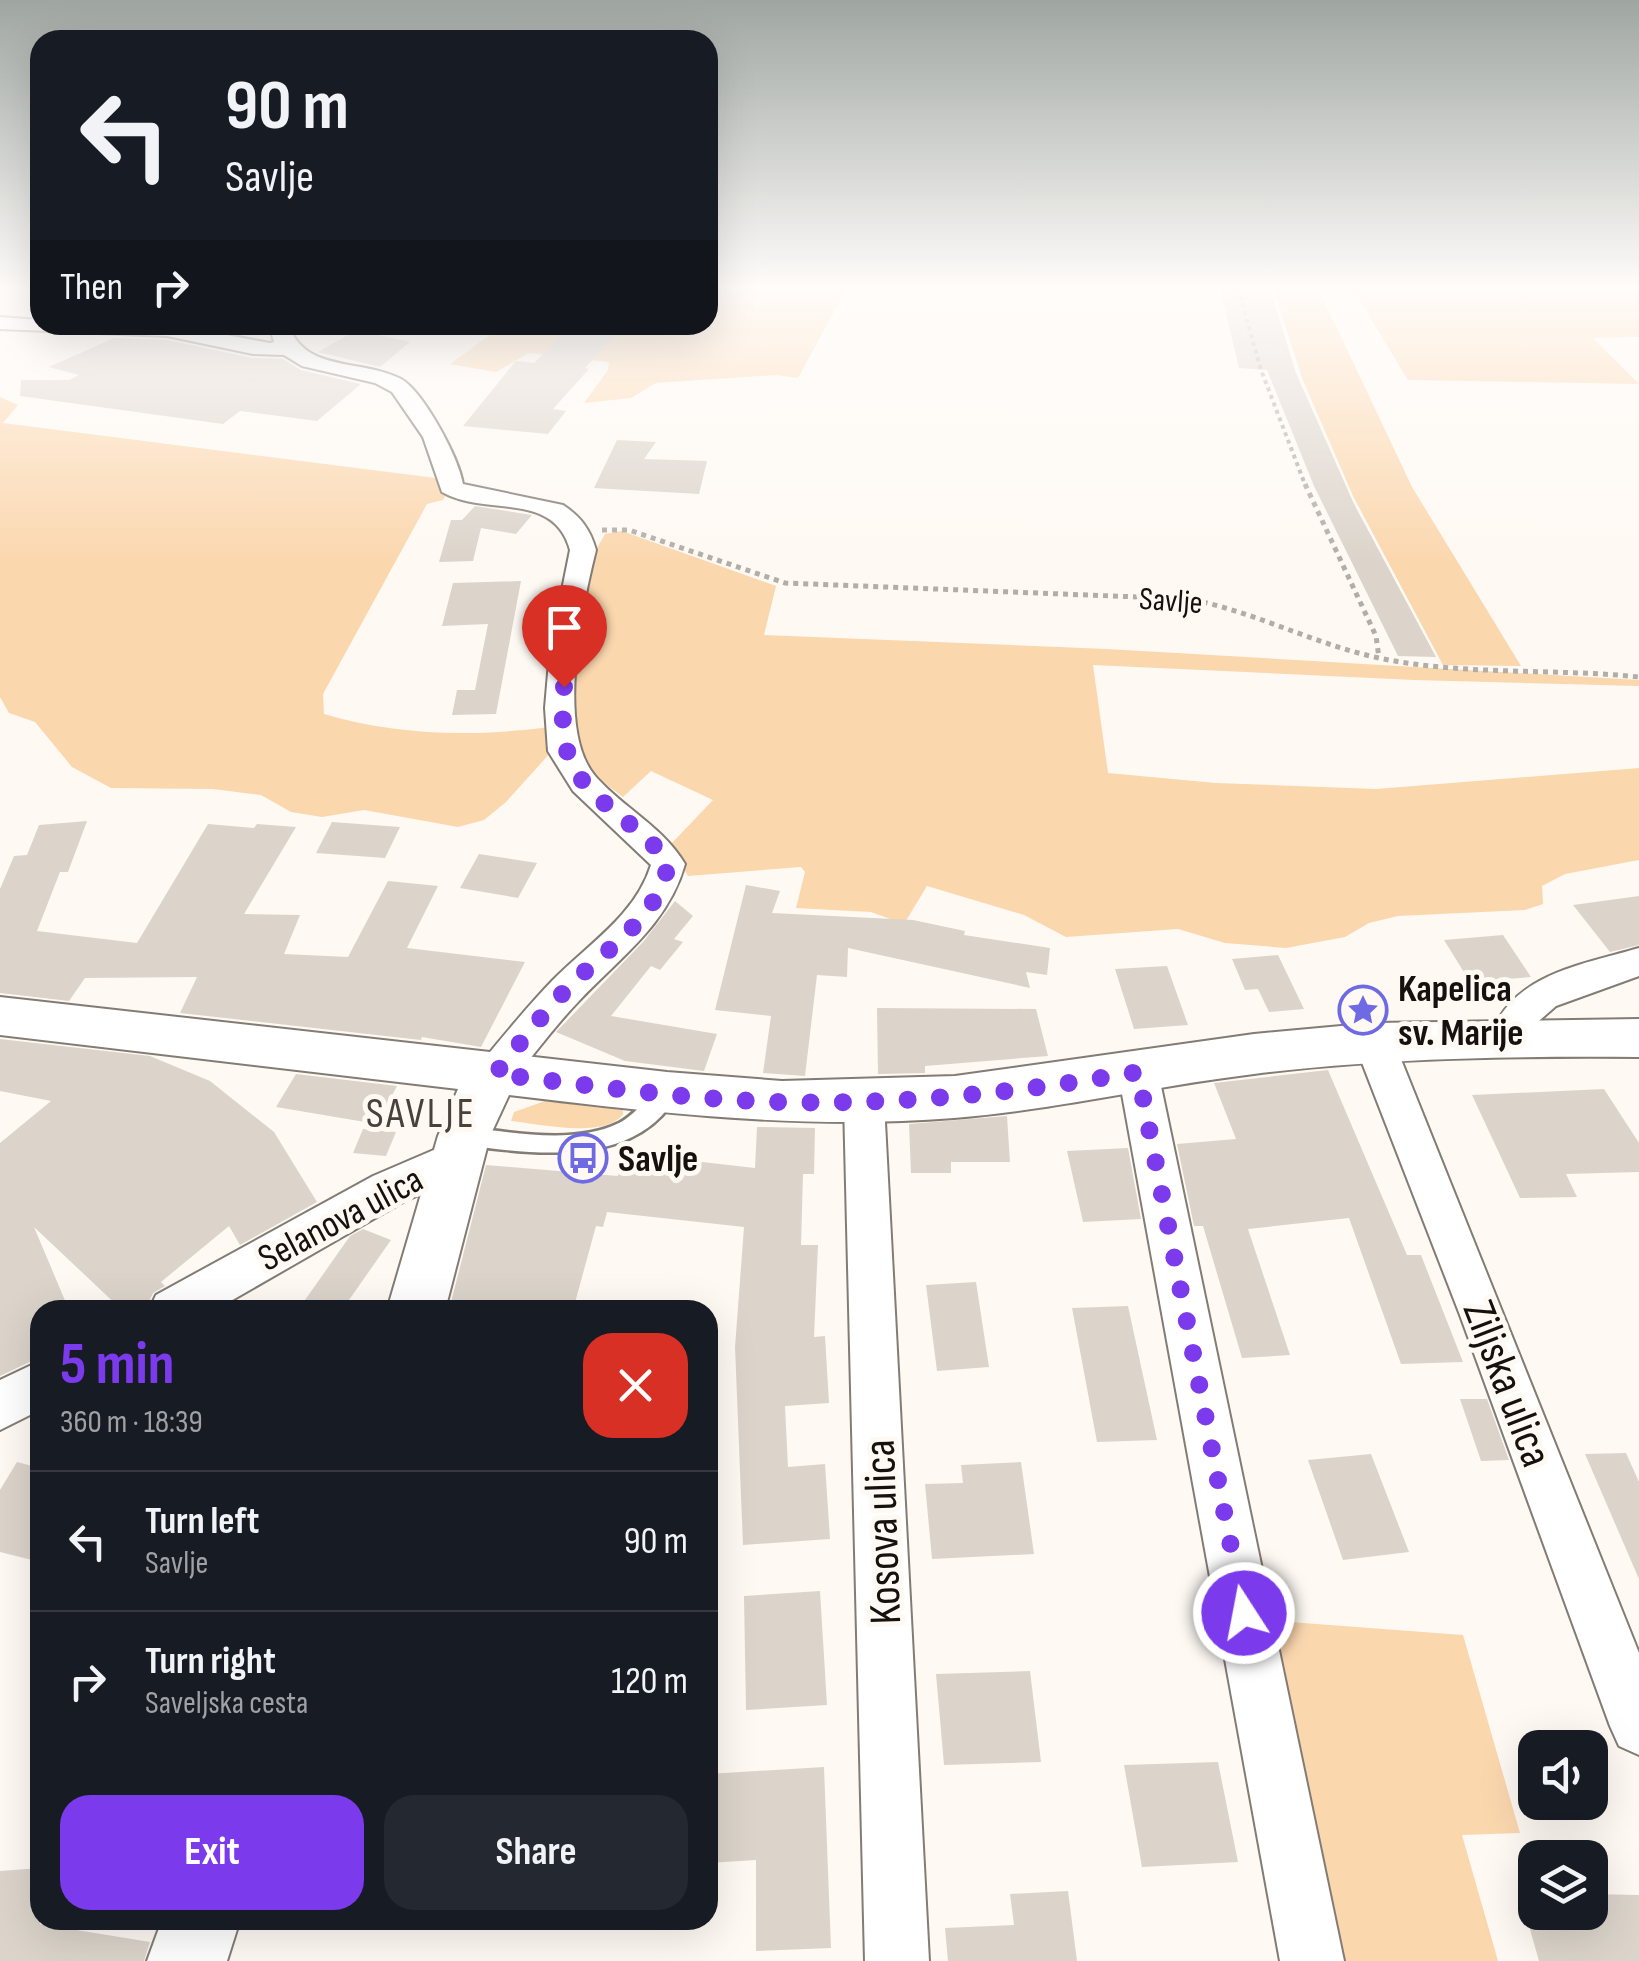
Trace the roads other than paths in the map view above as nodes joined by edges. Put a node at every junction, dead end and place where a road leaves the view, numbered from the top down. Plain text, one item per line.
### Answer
1 (383, 380) edge
2 (1639, 962) edge
3 (0, 1016) edge
4 (1509, 1036) junction
5 (1639, 1038) edge
6 (1374, 1042) junction
7 (1138, 1072) junction
8 (495, 1074) junction
9 (666, 1093) junction
10 (864, 1102) junction
11 (460, 1147) junction
12 (190, 1300) edge
13 (419, 1300) edge
14 (30, 1390) edge
15 (0, 1406) edge
16 (1639, 1726) edge
17 (198, 1930) edge
18 (187, 1961) edge
19 (897, 1961) edge
20 (1312, 1961) edge

1 - 8 street
2 - 4 street
3 - 8 street
4 - 5 street
4 - 6 street
6 - 7 street
6 - 16 street, Ziljska ulica
7 - 10 street
7 - 20 street
8 - 9 street
8 - 11 street
9 - 10 street
9 - 11 lane
10 - 19 street, Kosova ulica
11 - 12 street, Selanova ulica
11 - 13 street
14 - 15 street
17 - 18 street

